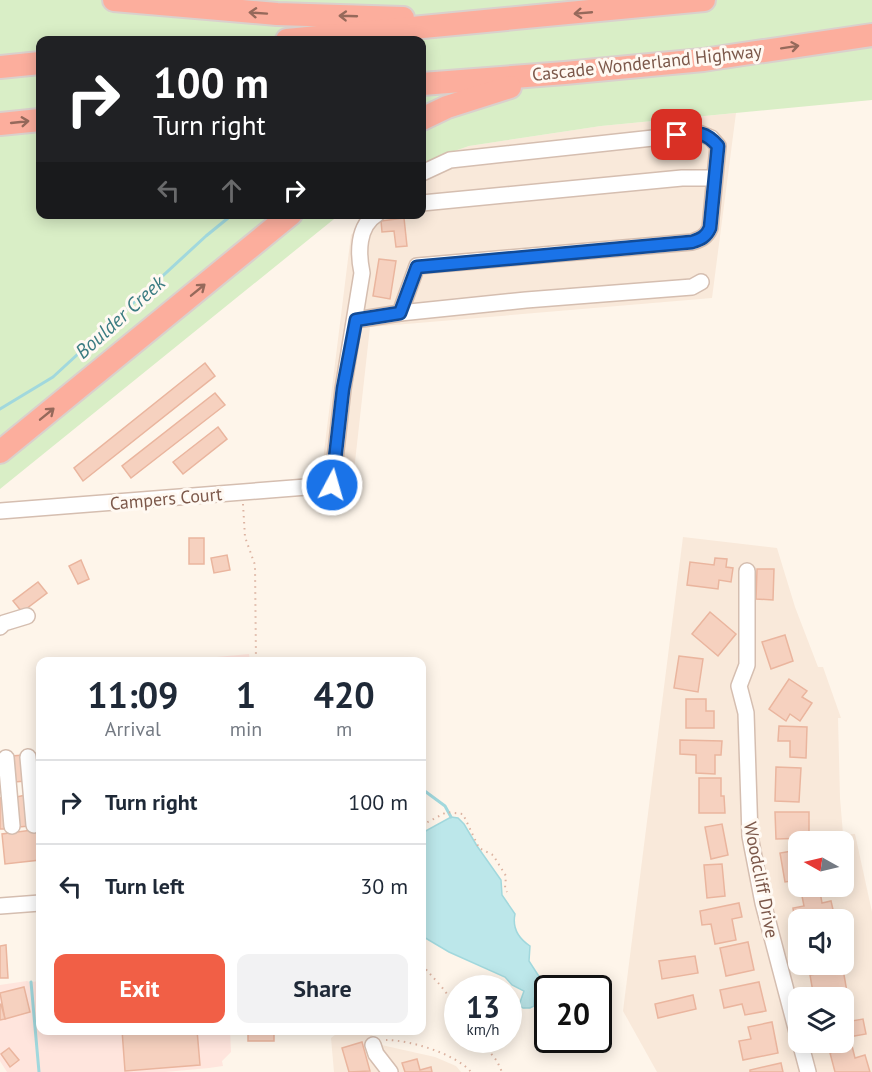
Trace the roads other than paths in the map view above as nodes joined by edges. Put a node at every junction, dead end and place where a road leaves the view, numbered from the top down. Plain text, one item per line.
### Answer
1 (114, 0) edge
2 (704, 0) edge
3 (490, 21) junction
4 (872, 35) edge
5 (330, 36) edge
6 (36, 63) edge
7 (0, 67) edge
8 (565, 74) junction
9 (426, 84) edge
10 (426, 117) edge
11 (36, 120) edge
12 (0, 124) edge
13 (426, 171) edge
14 (714, 178) junction
15 (426, 203) edge
16 (285, 219) edge
17 (370, 219) edge
18 (701, 282) dead end
19 (400, 313) junction
20 (356, 320) junction
21 (0, 452) edge
22 (0, 512) edge
23 (747, 571) dead end
24 (27, 616) dead end
25 (0, 627) edge
26 (28, 757) dead end
27 (6, 758) dead end
28 (36, 787) edge
29 (4, 790) edge
30 (34, 825) dead end
31 (12, 826) dead end
32 (36, 903) edge
33 (0, 906) edge
34 (788, 998) edge
35 (373, 1045) road end
36 (803, 1053) edge
37 (390, 1072) edge
38 (808, 1072) edge

3 -> 1 highway
2 -> 3 highway
3 - 5 highway
8 -> 4 highway, Cascade Wonderland Highway
6 - 7 highway
8 - 9 highway, Cascade Wonderland Highway
8 - 10 highway
12 -> 11 highway
13 - 14 street
14 - 15 street
14 - 19 street
21 -> 16 highway
17 - 20 street
18 - 19 street
19 - 20 street
20 - 22 street, Campers Court
23 - 34 street, Woodcliff Drive
24 - 25 street
26 - 28 street
27 - 29 street
28 - 29 street
28 - 30 street
29 - 31 street
32 - 33 street
35 - 37 street
36 - 38 street

